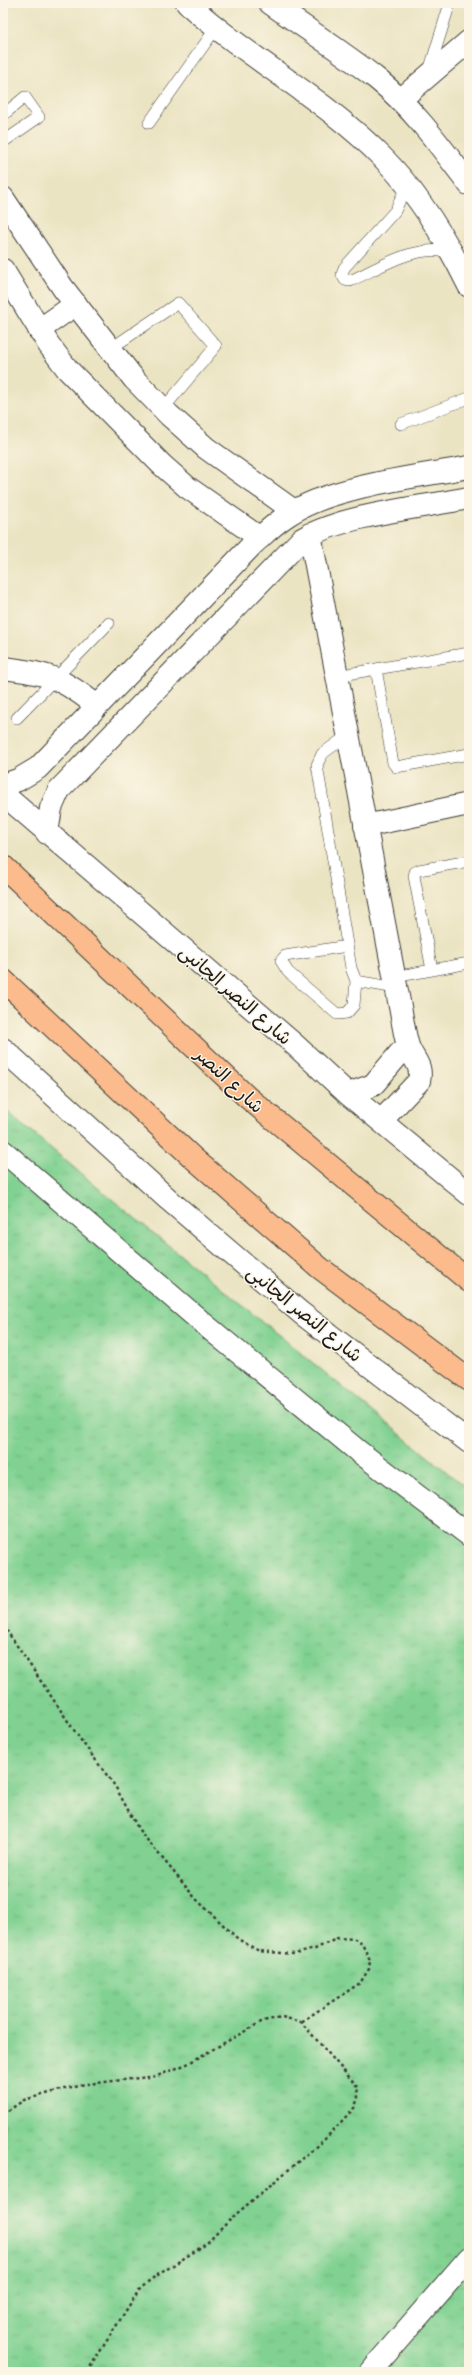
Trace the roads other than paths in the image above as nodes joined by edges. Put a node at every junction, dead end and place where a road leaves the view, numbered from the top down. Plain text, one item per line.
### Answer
1 (187, 3) edge
2 (270, 3) edge
3 (450, 3) edge
4 (216, 28) junction
5 (469, 41) edge
6 (427, 77) junction
7 (400, 100) junction
8 (3, 115) edge
9 (149, 123) dead end
10 (3, 142) edge
11 (469, 184) edge
12 (407, 185) junction
13 (3, 198) edge
14 (450, 252) junction
15 (4, 273) edge
16 (467, 278) edge
17 (76, 304) junction
18 (40, 330) junction
19 (110, 349) junction
20 (469, 398) edge
21 (163, 409) junction
22 (401, 424) dead end
23 (469, 467) edge
24 (469, 498) edge
25 (294, 511) junction
26 (310, 534) junction
27 (260, 538) junction
28 (109, 623) dead end
29 (469, 653) edge
30 (3, 668) edge
31 (376, 669) junction
32 (337, 676) junction
33 (56, 678) junction
34 (97, 706) junction
35 (17, 718) dead end
36 (82, 723) junction
37 (348, 735) junction
38 (104, 743) junction
39 (469, 754) edge
40 (3, 785) edge
41 (3, 794) edge
42 (469, 804) edge
43 (365, 826) junction
44 (48, 833) junction
45 (469, 861) edge
46 (3, 866) edge
47 (348, 946) junction
48 (469, 963) edge
49 (432, 970) junction
50 (3, 980) edge
51 (356, 981) junction
52 (395, 982) junction
53 (409, 1048) junction
54 (3, 1049) edge
55 (348, 1094) junction
56 (382, 1120) junction
57 (3, 1151) edge
58 (469, 1194) edge
59 (469, 1281) edge
60 (469, 1380) edge
61 (469, 1442) edge
62 (469, 1535) edge
63 (469, 2258) edge
64 (370, 2372) edge

1 - 4 street
2 - 7 street
3 - 6 lane
4 - 9 lane
4 - 12 street
5 - 6 street
6 - 7 street
7 - 11 street
8 - 10 lane
12 - 14 street
12 - 14 lane
13 - 17 street
14 - 16 street
15 - 18 street
17 - 18 street
17 - 19 street
18 - 27 street
19 - 21 street
19 - 21 lane
20 - 22 lane
21 - 25 street
23 - 25 street
24 - 26 street
25 - 27 street
26 - 32 street
26 - 38 street
27 - 34 street
28 - 33 lane
29 - 31 lane
30 - 33 street
31 - 32 lane
31 - 39 lane
32 - 37 street
33 - 34 street
33 - 35 lane
34 - 36 street
36 - 38 street
36 - 40 street
37 - 43 street
37 - 47 lane
38 - 44 street
41 - 44 street, شارع النصر الجانبى
42 - 43 street
43 - 52 street
44 - 55 street, شارع النصر الجانبى
45 - 49 lane
46 - 59 main road, شارع النصر
47 - 51 lane
47 - 51 lane
48 - 49 lane
49 - 52 lane
50 - 60 main road
51 - 52 lane
52 - 53 street
53 - 55 street
53 - 56 street
54 - 61 street, شارع النصر الجانبى
55 - 56 street, شارع النصر الجانبى
56 - 58 street, شارع النصر الجانبى
57 - 62 street
63 - 64 street

